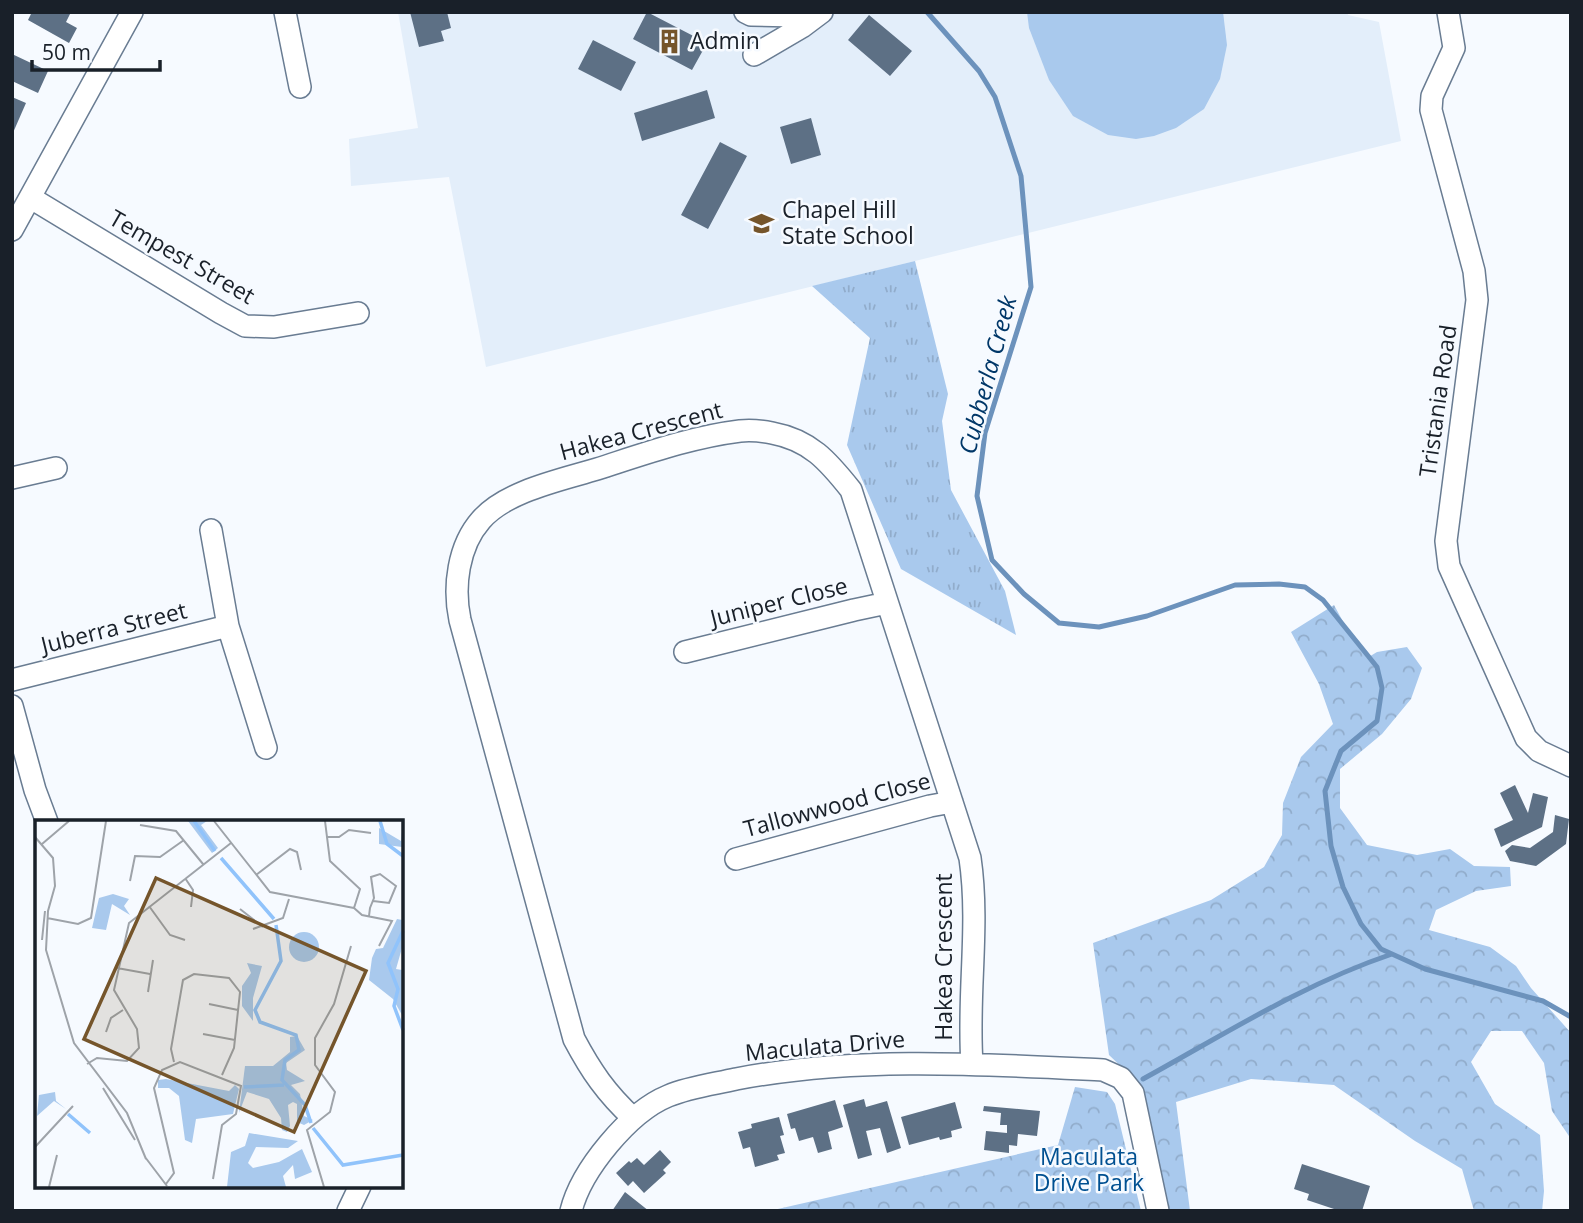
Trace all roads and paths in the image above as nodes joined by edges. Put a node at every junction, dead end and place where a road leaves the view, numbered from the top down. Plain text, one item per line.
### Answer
1 (132, 12) edge
2 (285, 12) edge
3 (744, 12) edge
4 (821, 12) edge
5 (1448, 12) edge
6 (754, 55) dead end
7 (300, 87) dead end
8 (31, 198) junction
9 (12, 230) edge
10 (358, 313) dead end
11 (57, 468) dead end
12 (12, 478) edge
13 (211, 530) dead end
14 (887, 603) junction
15 (228, 626) junction
16 (685, 652) dead end
17 (12, 680) edge
18 (12, 706) edge
19 (266, 748) dead end
20 (1571, 766) edge
21 (952, 802) junction
22 (46, 820) edge
23 (737, 859) dead end
24 (972, 1064) junction
25 (633, 1118) junction
26 (359, 1188) edge
27 (348, 1211) edge
28 (571, 1211) edge
29 (1158, 1211) edge

1 - 8 street
2 - 7 street
3 - 4 street
4 - 6 street
5 - 20 street, Tristania Road
8 - 9 street
8 - 10 street, Tempest Street
11 - 12 street
13 - 15 street
14 - 16 street, Juniper Close
14 - 21 street, Hakea Crescent
14 - 25 street, Hakea Crescent
15 - 17 street, Juberra Street
15 - 19 street
18 - 22 street
21 - 23 street, Tallowwood Close
21 - 24 street, Hakea Crescent
24 - 25 street, Maculata Drive
24 - 29 street, Maculata Drive
25 - 28 street, Maculata Drive
26 - 27 street

